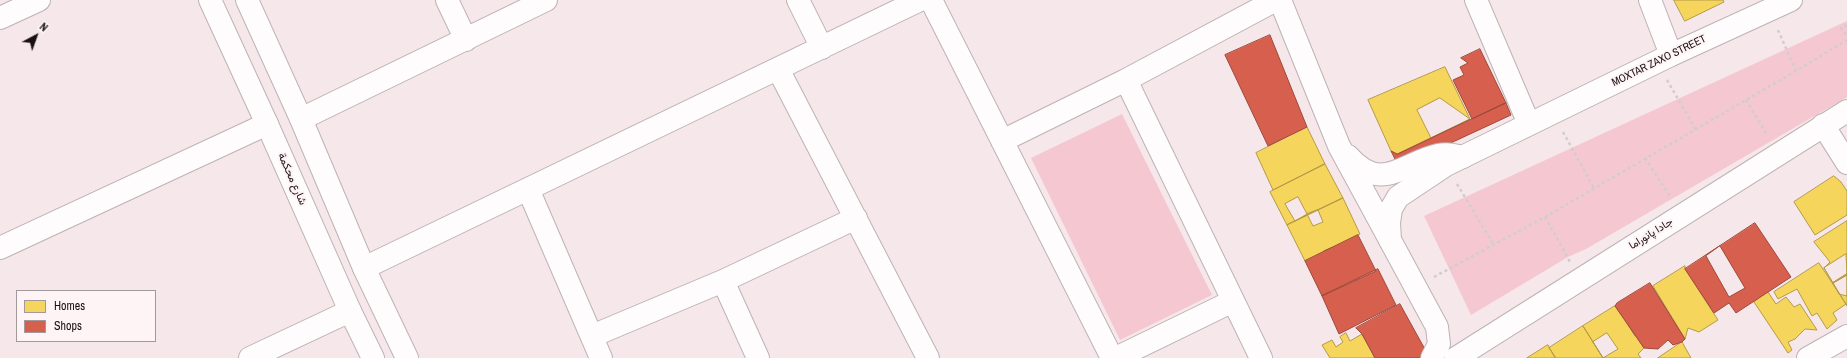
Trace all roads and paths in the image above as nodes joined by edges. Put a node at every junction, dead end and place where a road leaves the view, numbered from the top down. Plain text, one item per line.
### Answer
1 (39, 0) edge
2 (210, 0) edge
3 (247, 0) edge
4 (447, 0) edge
5 (546, 0) edge
6 (798, 0) edge
7 (920, 0) edge
8 (930, 0) edge
9 (1276, 0) edge
10 (1280, 0) edge
11 (1476, 0) edge
12 (1650, 0) edge
13 (1790, 0) edge
14 (1769, 9) junction
15 (0, 18) edge
16 (1847, 25) edge
17 (1847, 36) edge
18 (466, 40) junction
19 (1847, 40) edge
20 (822, 48) junction
21 (1664, 59) junction
22 (778, 69) junction
23 (1796, 72) junction
24 (1126, 80) junction
25 (1746, 100) junction
26 (1847, 111) edge
27 (1552, 112) junction
28 (301, 119) junction
29 (267, 124) junction
30 (1529, 124) junction
31 (1823, 125) junction
32 (1696, 130) junction
33 (1002, 141) junction
34 (1339, 146) junction
35 (1779, 153) junction
36 (1645, 158) junction
37 (1454, 161) junction
38 (1847, 163) edge
39 (1594, 188) junction
40 (528, 189) junction
41 (1681, 215) junction
42 (1545, 217) junction
43 (856, 218) junction
44 (1390, 240) junction
45 (1494, 244) junction
46 (0, 248) edge
47 (364, 268) junction
48 (1580, 279) junction
49 (723, 281) junction
50 (1416, 287) junction
51 (1233, 301) junction
52 (350, 312) junction
53 (592, 336) junction
54 (1847, 336) edge
55 (250, 358) edge
56 (373, 358) edge
57 (407, 358) edge
58 (601, 358) edge
59 (758, 358) edge
60 (928, 358) edge
61 (1112, 358) edge
62 (1116, 358) edge
63 (1262, 358) edge
64 (1432, 358) edge
65 (1456, 358) edge
66 (1808, 358) edge

1 - 15 street
2 - 29 street, شارع محكمة
3 - 28 street
4 - 18 street
5 - 18 street
6 - 20 street
7 - 20 street
8 - 33 street
9 - 24 street
10 - 34 street
11 - 30 street
12 - 21 street
13 - 14 street, MOXTAR ZAXO STREET
14 - 21 street, MOXTAR ZAXO STREET
14 - 23 path
16 - 17 path
18 - 28 street
19 - 23 path
20 - 22 street
21 - 27 street, MOXTAR ZAXO STREET
21 - 32 path
22 - 40 street
22 - 43 street
23 - 25 path
24 - 33 street
24 - 51 street
25 - 32 path
25 - 35 path
26 - 31 street, جادا پانوراما
27 - 30 street, MOXTAR ZAXO STREET
27 - 39 path
28 - 47 street
29 - 46 street
29 - 52 street, شارع محكمة
30 - 37 street, MOXTAR ZAXO STREET
31 - 35 street, جادا پانوراما
31 - 38 street
32 - 36 path
33 - 61 street
34 - 37 street
34 - 44 street
35 - 41 street, جادا پانوراما
36 - 39 path
36 - 41 path
37 - 44 street, MOXTAR ZAXO STREET
37 - 45 path
39 - 42 path
40 - 47 street
40 - 53 street
41 - 48 street, جادا پانوراما
42 - 45 path
42 - 48 path
43 - 49 street
43 - 60 street
44 - 50 street
45 - 50 path
47 - 57 street
48 - 65 street, جادا پانوراما
49 - 53 street
49 - 59 street
50 - 64 street
51 - 62 street
51 - 63 street
52 - 55 street
52 - 56 street, شارع محكمة
53 - 58 street
54 - 66 street

